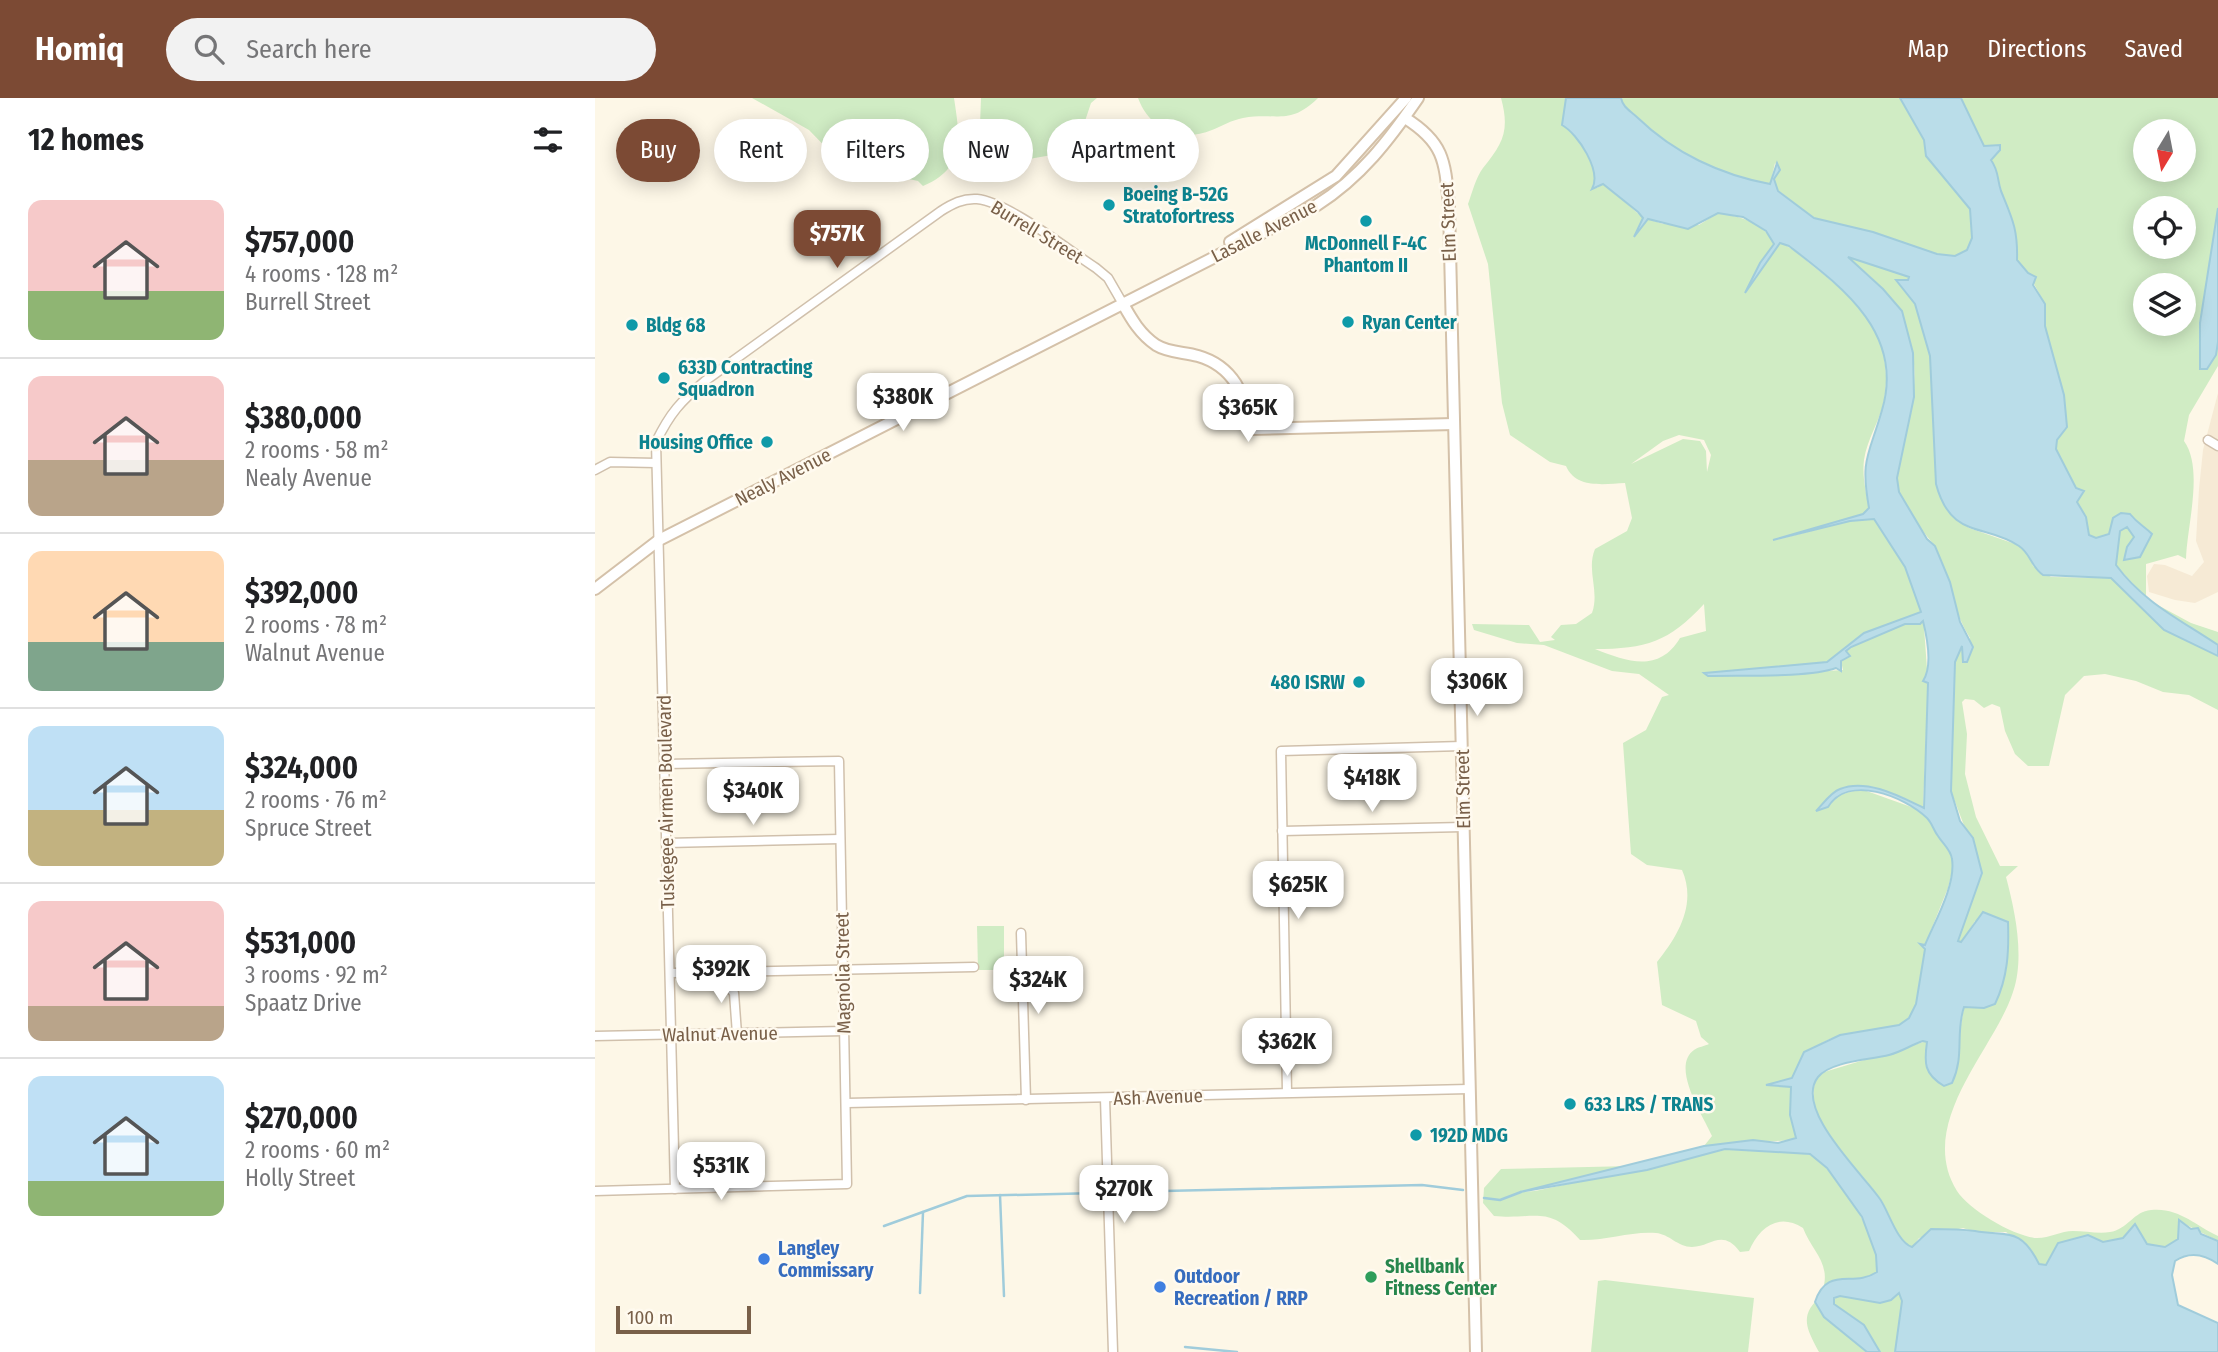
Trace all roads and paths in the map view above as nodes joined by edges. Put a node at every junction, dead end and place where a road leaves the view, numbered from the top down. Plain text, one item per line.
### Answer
1 (1406, 98) edge
2 (1418, 98) edge
3 (1405, 118) junction
4 (1202, 262) junction
5 (1123, 304) junction
6 (1454, 424) junction
7 (2208, 440) dead end
8 (2218, 446) edge
9 (656, 463) junction
10 (595, 470) edge
11 (659, 540) junction
12 (595, 589) edge
13 (1462, 746) junction
14 (665, 764) junction
15 (1464, 827) junction
16 (1282, 831) junction
17 (841, 839) junction
18 (667, 843) junction
19 (1021, 933) dead end
20 (974, 967) dead end
21 (842, 970) junction
22 (715, 972) junction
23 (671, 973) junction
24 (844, 1031) junction
25 (737, 1034) junction
26 (672, 1035) junction
27 (595, 1037) edge
28 (1468, 1089) junction
29 (1287, 1092) junction
30 (1105, 1098) junction
31 (1026, 1100) junction
32 (847, 1103) junction
33 (675, 1189) junction
34 (595, 1191) edge
35 (1113, 1352) edge
36 (1476, 1352) edge

1 - 4 street, Lasalle Avenue
2 - 3 street, Lasalle Avenue
3 - 4 street, Lasalle Avenue
3 - 6 street, Elm Street
4 - 5 street, Nealy Avenue
5 - 6 street
5 - 9 street, Burrell Street
5 - 11 street, Nealy Avenue
6 - 13 street, Elm Street
7 - 8 street
9 - 10 street
9 - 11 street, Burrell Street
11 - 12 street, Nealy Avenue
11 - 14 street, Tuskegee Airmen Boulevard
13 - 15 street, Elm Street
13 - 16 street
14 - 17 street, Magnolia Street
14 - 18 street, Tuskegee Airmen Boulevard
15 - 16 street
15 - 28 street, Elm Street
16 - 29 street
17 - 18 street
17 - 21 street, Magnolia Street
18 - 23 street, Tuskegee Airmen Boulevard
19 - 31 street
20 - 21 street
21 - 22 street
21 - 24 street, Magnolia Street
22 - 23 street
22 - 25 street
23 - 26 street, Tuskegee Airmen Boulevard
24 - 25 street, Walnut Avenue
24 - 32 street, Magnolia Street
25 - 26 street, Walnut Avenue
26 - 27 street, Walnut Avenue
26 - 33 street, Tuskegee Airmen Boulevard
28 - 29 street, Ash Avenue
28 - 36 street, Elm Street
29 - 30 street, Ash Avenue
30 - 31 street, Ash Avenue
30 - 35 street
31 - 32 street, Ash Avenue
32 - 33 street, Magnolia Street
33 - 34 street

